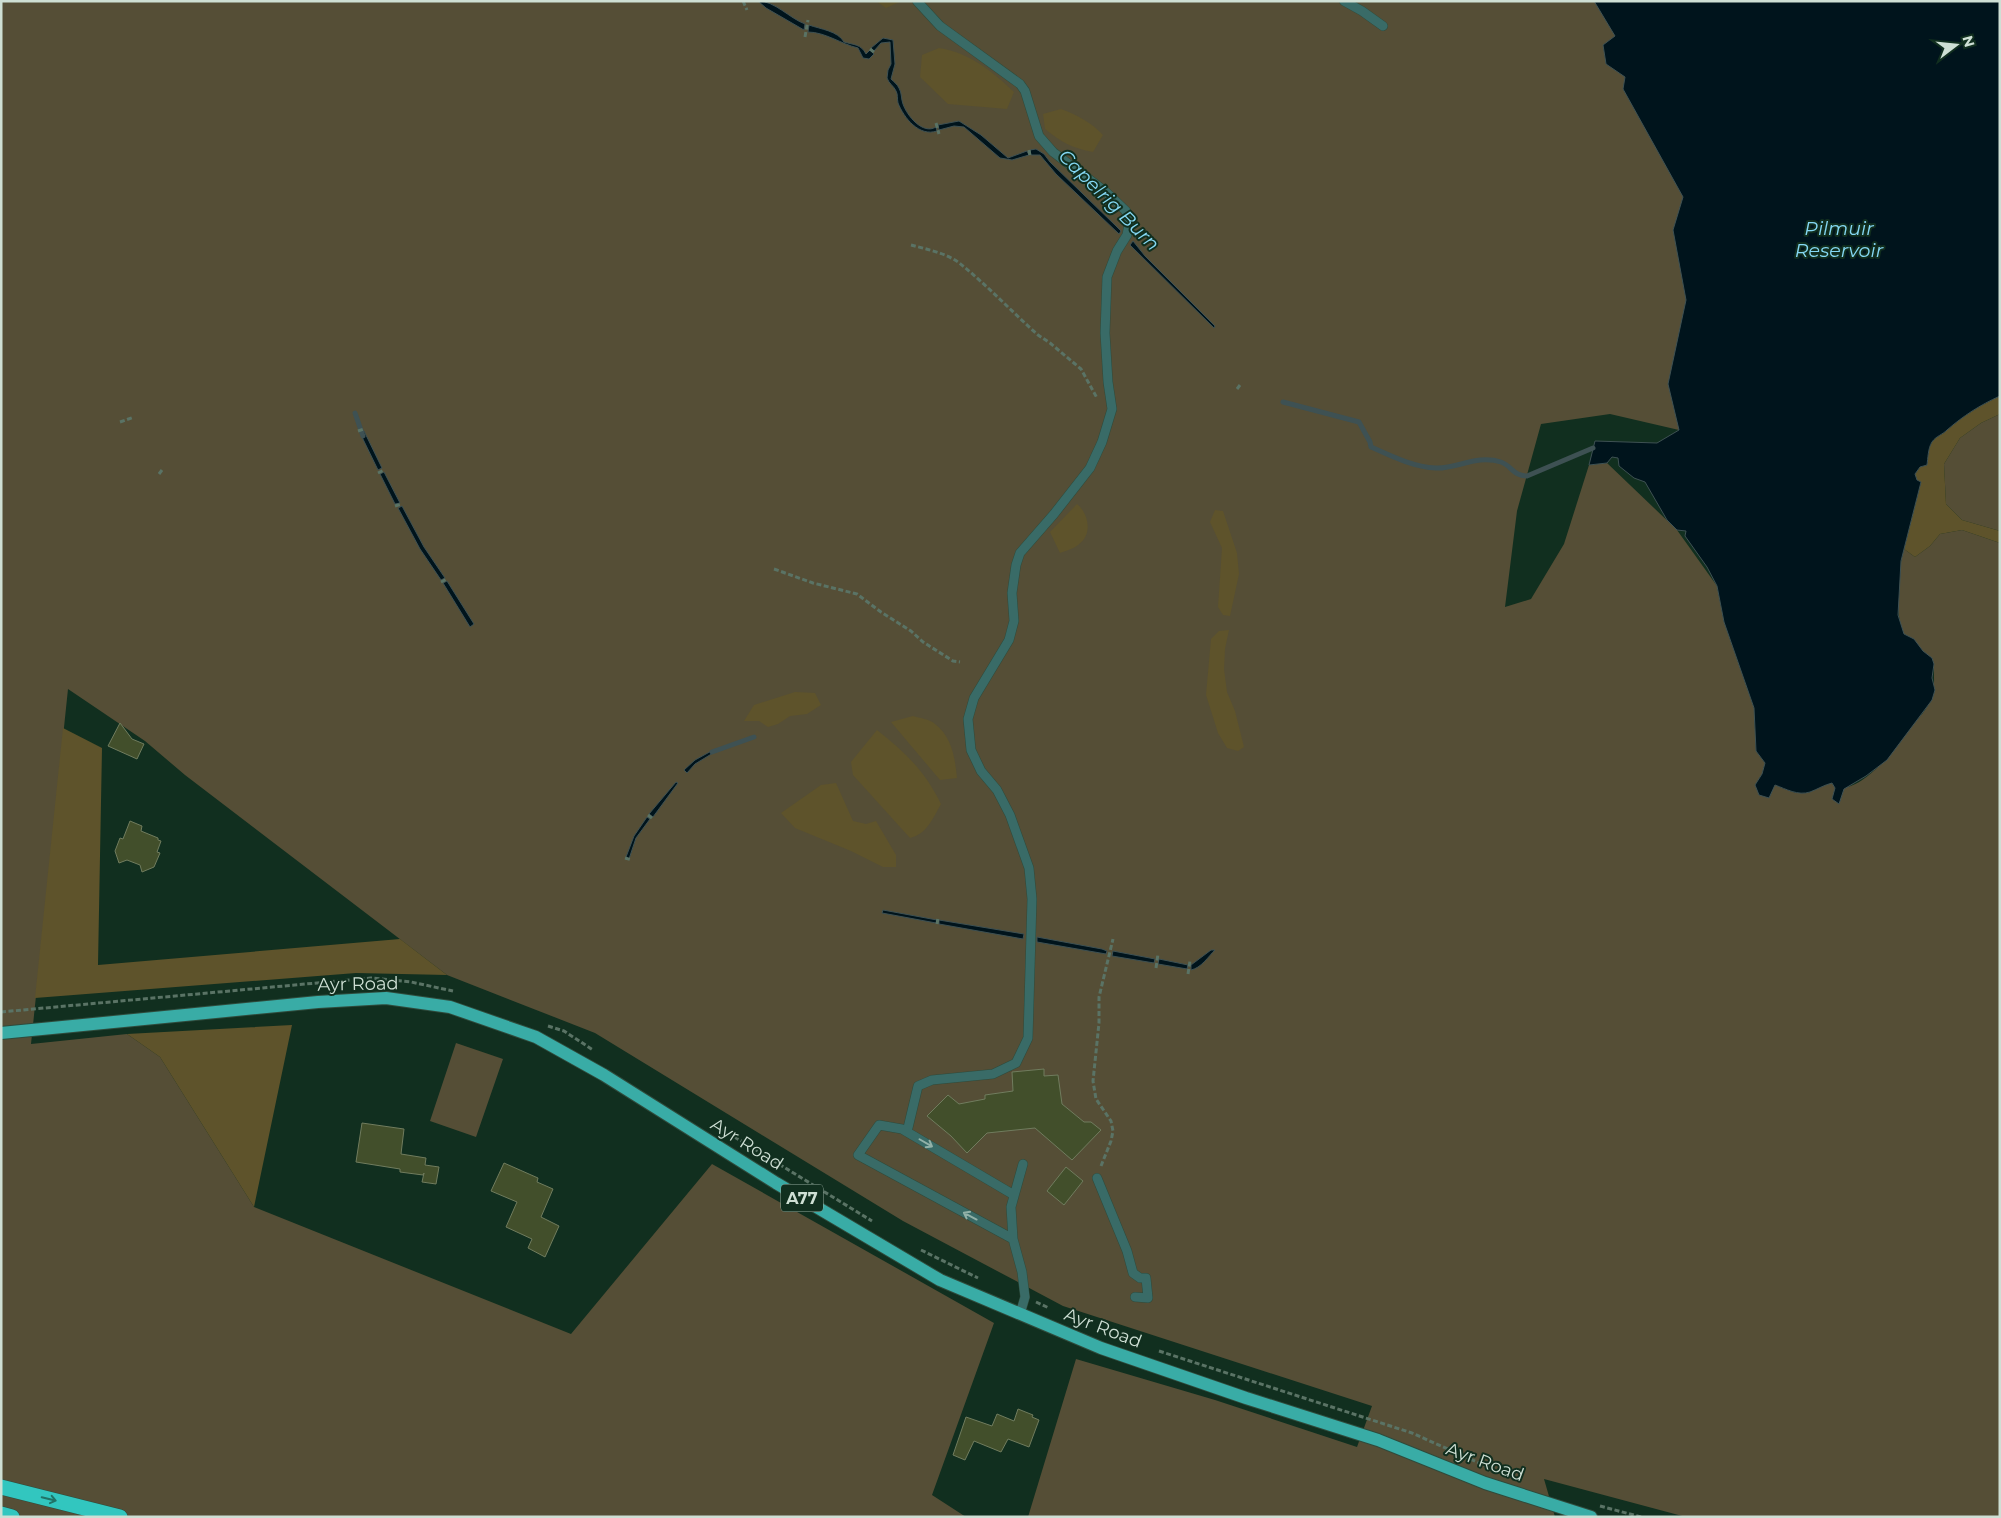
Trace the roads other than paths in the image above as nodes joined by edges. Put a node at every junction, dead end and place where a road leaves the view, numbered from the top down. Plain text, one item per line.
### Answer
1 (917, 1) edge
2 (1344, 1) edge
3 (1383, 26) dead end
4 (1, 1033) edge
5 (907, 1132) junction
6 (1023, 1164) dead end
7 (1099, 1174) road end
8 (1014, 1195) junction
9 (1013, 1239) junction
10 (1135, 1297) dead end
11 (1020, 1314) junction
12 (1, 1487) edge
13 (1, 1514) edge
14 (12, 1517) edge
15 (120, 1517) edge
16 (1591, 1517) edge

1 - 5 lane
2 - 3 lane
4 - 11 main road, Ayr Road / A77
5 -> 8 lane
9 -> 5 lane
6 - 8 lane
7 - 10 lane
8 - 9 lane
9 - 11 lane
11 - 16 main road, Ayr Road / A77
12 -> 15 highway
13 - 14 highway

